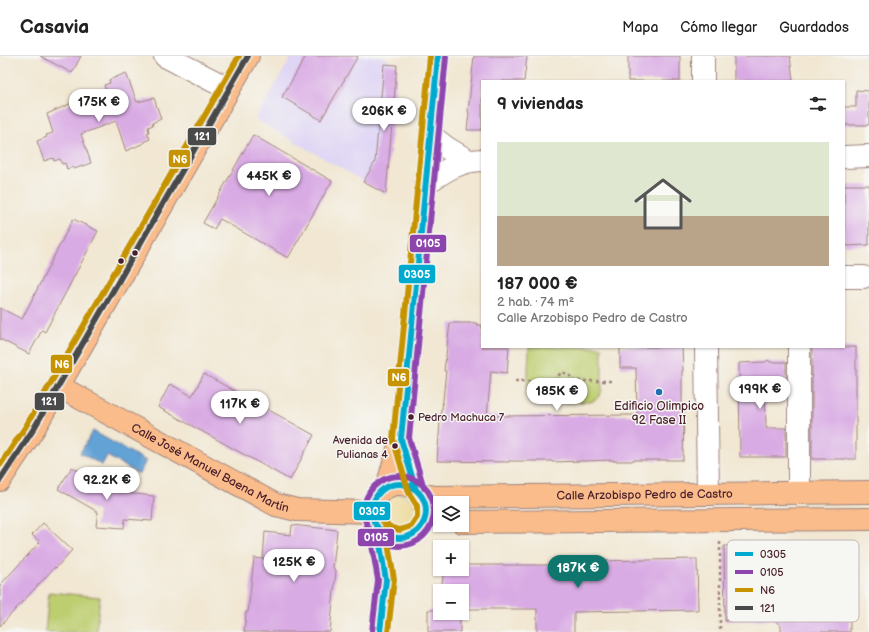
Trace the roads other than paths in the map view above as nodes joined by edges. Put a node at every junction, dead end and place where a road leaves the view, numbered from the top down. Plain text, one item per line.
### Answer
1 (165, 56) edge
2 (248, 56) edge
3 (438, 56) edge
4 (703, 56) edge
5 (703, 80) edge
6 (229, 89) junction
7 (430, 135) junction
8 (869, 156) edge
9 (845, 157) edge
10 (476, 161) edge
11 (425, 184) junction
12 (706, 348) edge
13 (799, 348) edge
14 (58, 386) junction
15 (401, 439) junction
16 (0, 480) edge
17 (387, 487) junction
18 (418, 492) junction
19 (869, 492) edge
20 (799, 493) junction
21 (708, 494) junction
22 (869, 519) edge
23 (375, 520) junction
24 (469, 522) edge
25 (423, 529) edge
26 (386, 580) junction
27 (380, 632) edge

1 - 6 street
2 - 6 main road
3 - 7 main road
4 - 5 street
6 - 14 main road
7 - 10 street
7 - 11 main road
8 - 9 street
10 - 11 street
11 - 15 main road
12 - 21 street
13 - 20 street
14 - 16 main road
14 - 23 main road, Calle José Manuel Baena Martín
15 - 17 main road
15 - 18 main road
17 - 18 main road
17 - 23 main road
18 - 21 main road, Calle Arzobispo Pedro de Castro
18 - 25 main road
19 - 20 main road, Calle Arzobispo Pedro de Castro
20 - 21 main road, Calle Arzobispo Pedro de Castro
22 - 24 main road
23 - 25 main road
23 - 26 main road
25 - 26 main road
26 - 27 main road

